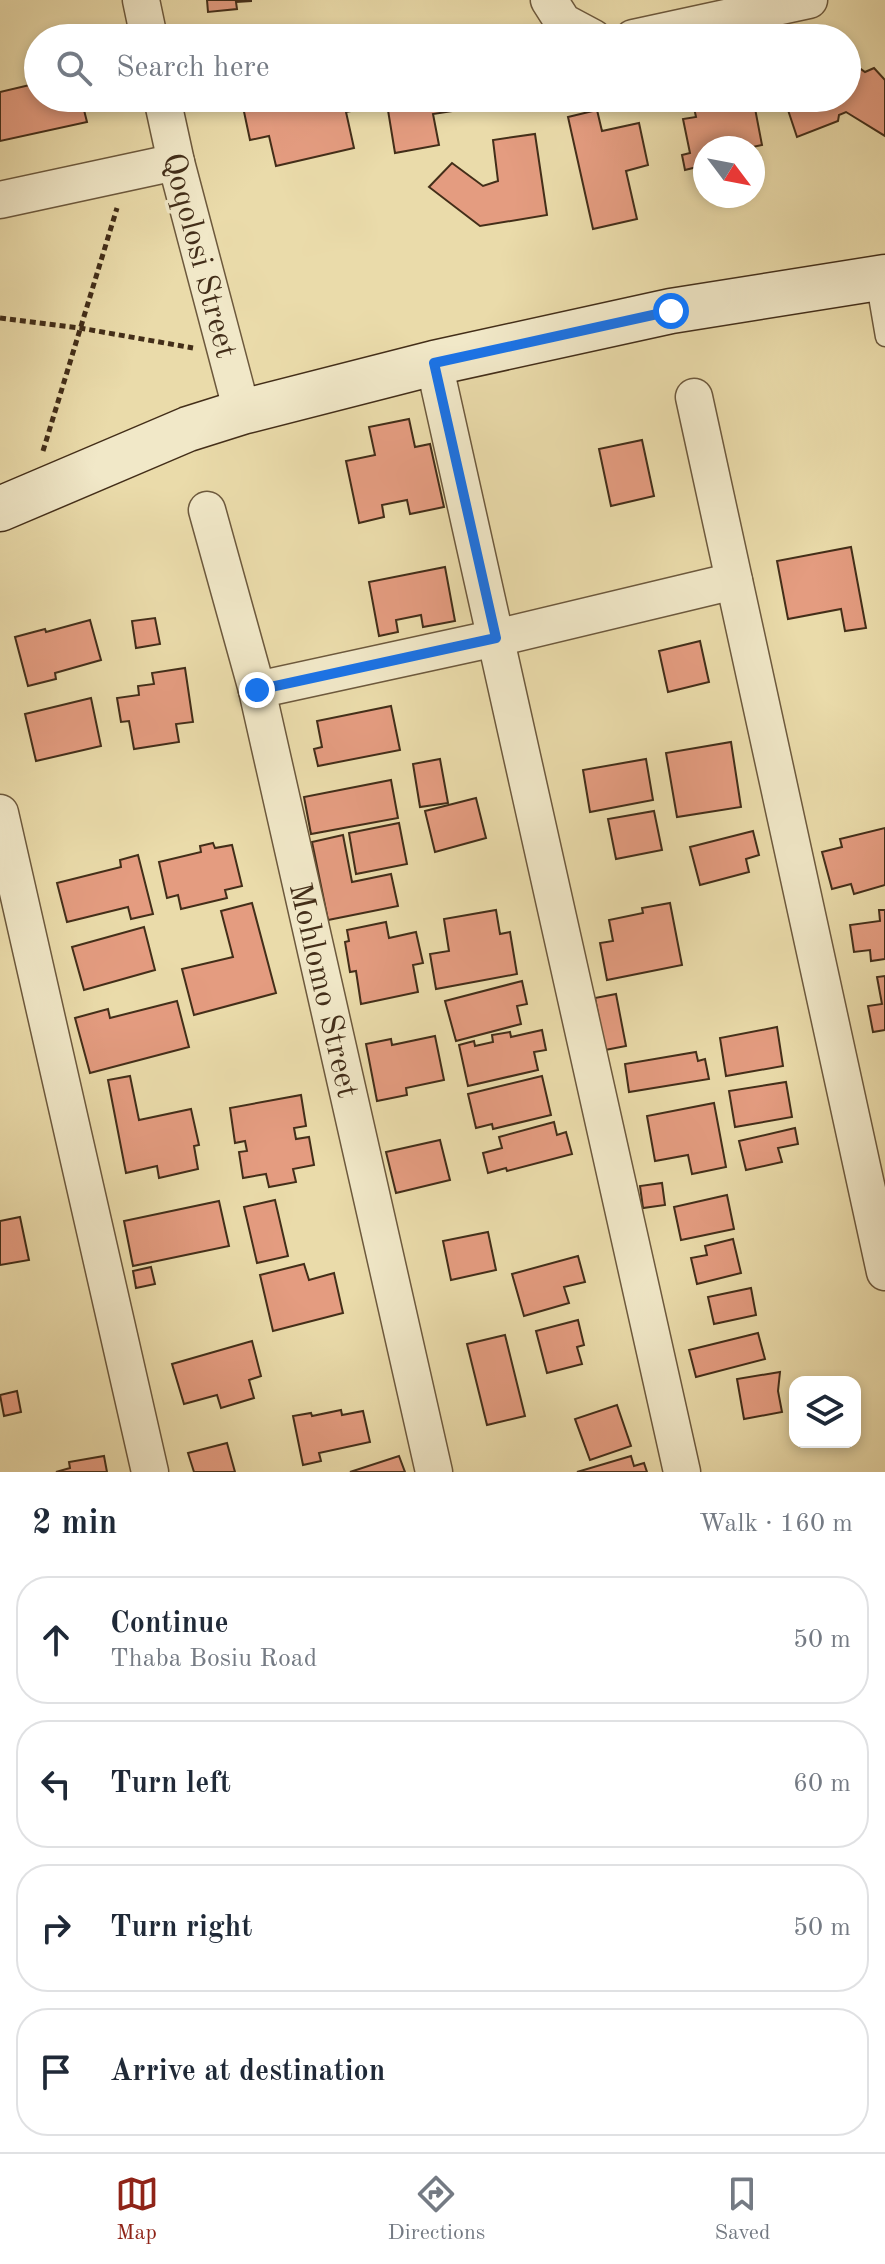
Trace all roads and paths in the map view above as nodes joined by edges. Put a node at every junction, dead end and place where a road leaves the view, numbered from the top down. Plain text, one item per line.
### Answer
1 (141, 0) edge
2 (549, 0) edge
3 (809, 0) edge
4 (146, 24) edge
5 (567, 24) edge
6 (698, 24) edge
7 (165, 112) edge
8 (176, 162) junction
9 (126, 173) junction
10 (0, 200) edge
11 (880, 278) edge
12 (0, 318) edge
13 (80, 328) junction
14 (885, 337) edge
15 (226, 350) junction
16 (434, 363) junction
17 (694, 397) dead end
18 (242, 412) junction
19 (16, 502) edge
20 (207, 510) dead end
21 (734, 581) junction
22 (496, 638) junction
23 (257, 690) junction
24 (0, 813) edge
25 (10, 902) edge
26 (885, 1272) edge
27 (150, 1472) edge
28 (434, 1472) edge
29 (682, 1472) edge

1 - 4 street
2 - 5 street
3 - 6 street
7 - 8 street, Qoqolosi Street
8 - 9 street
8 - 15 street, Qoqolosi Street
9 - 10 street
9 - 13 path
11 - 14 lane
11 - 16 street
12 - 13 path
13 - 15 path
13 - 19 path
15 - 18 street, Qoqolosi Street
16 - 18 street
16 - 22 street
17 - 21 street
18 - 19 street
20 - 23 street, Mohlomo Street
21 - 22 street
21 - 26 street
22 - 23 street
22 - 29 street
23 - 28 street, Mohlomo Street
24 - 25 street
25 - 27 street

